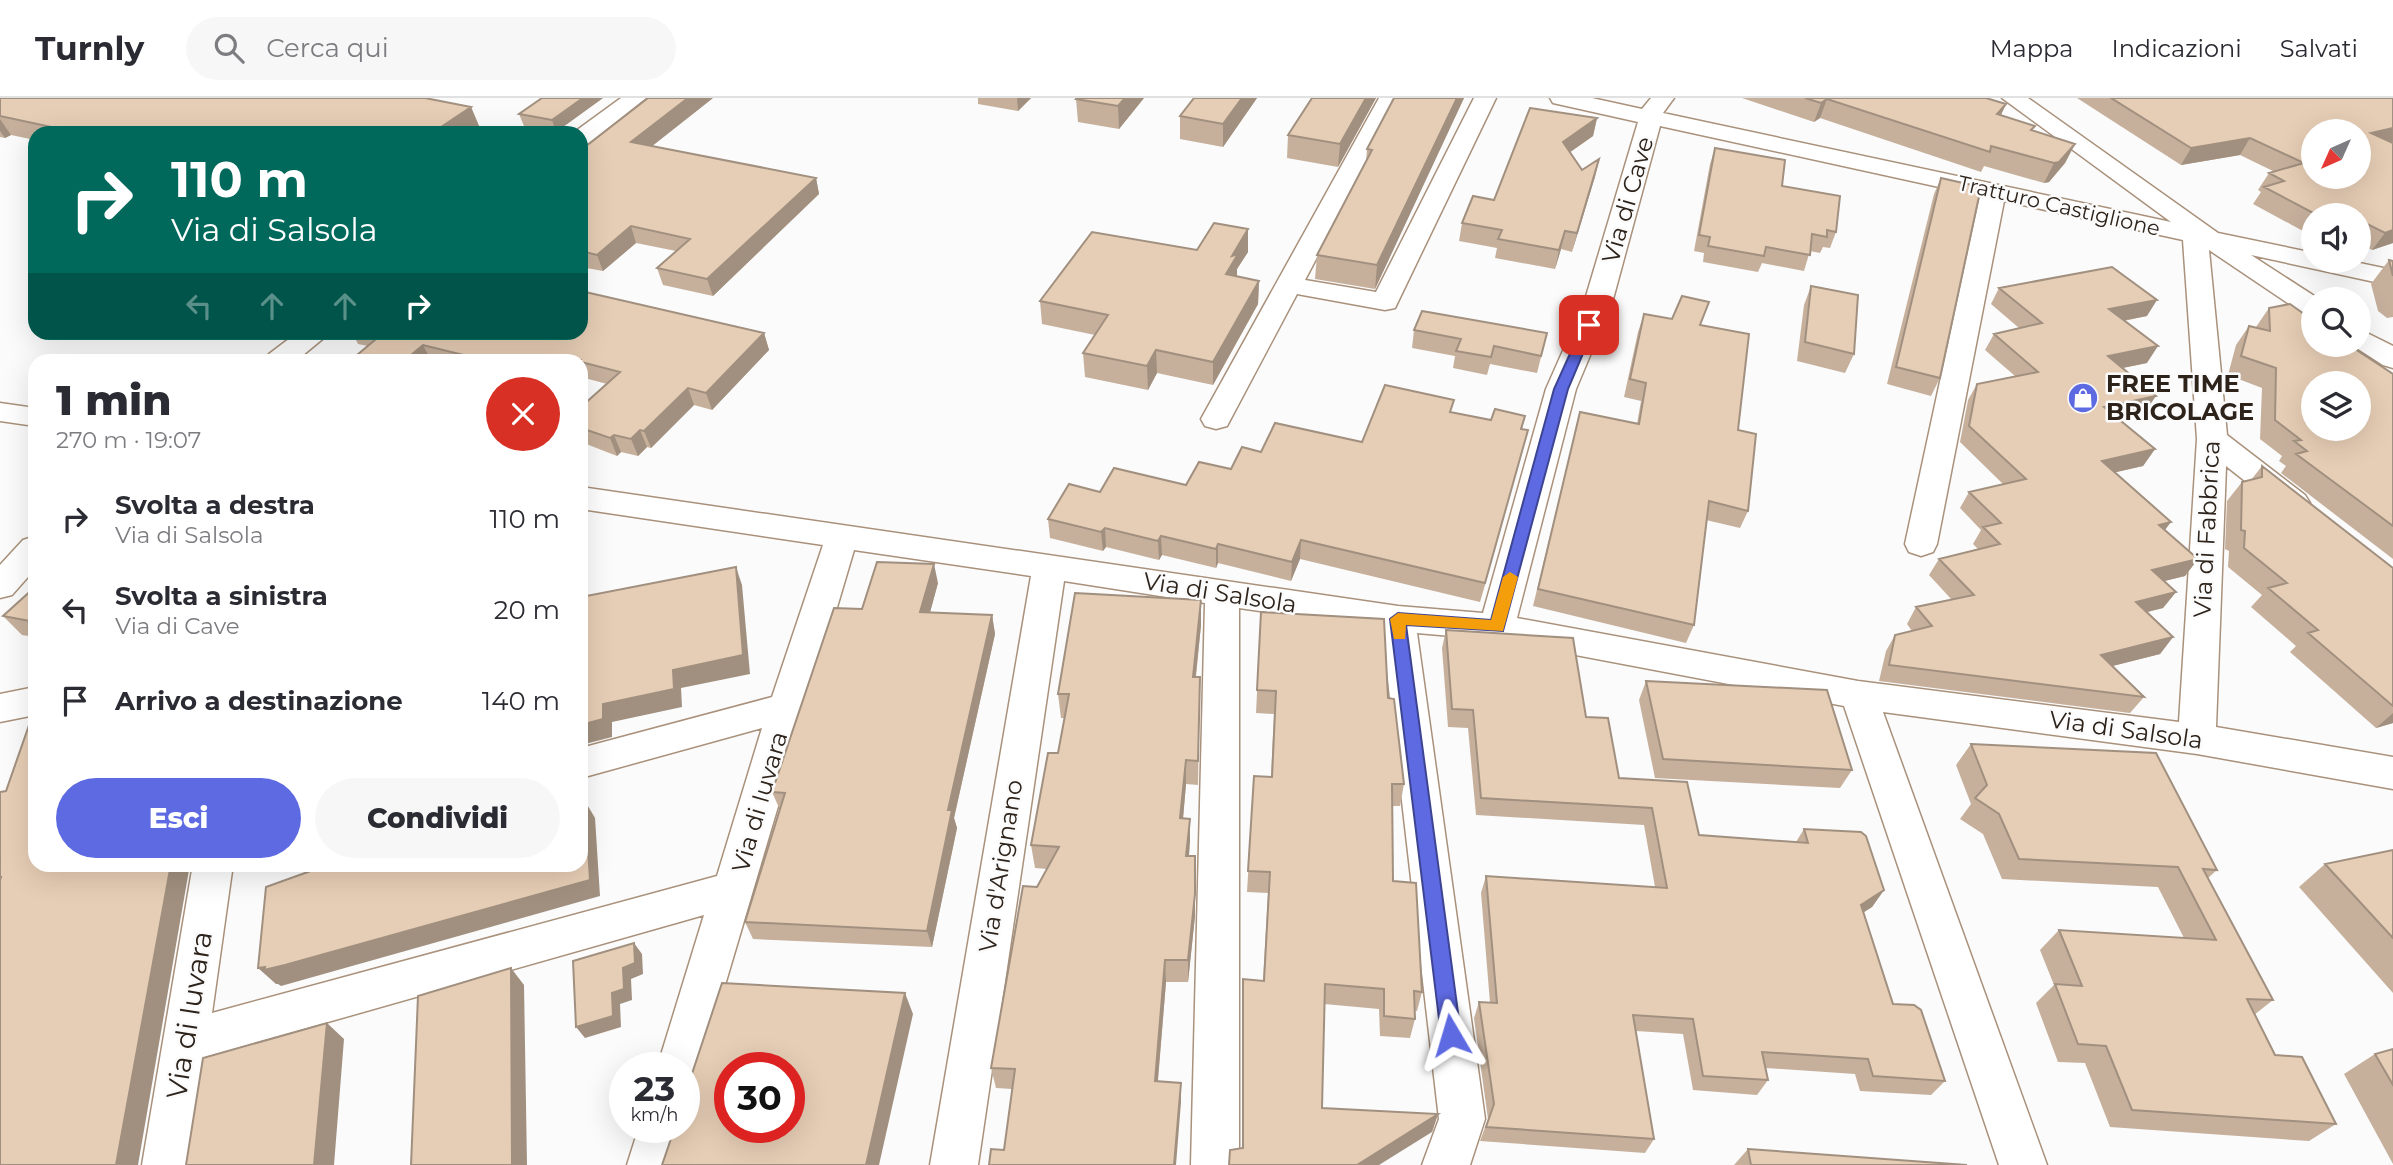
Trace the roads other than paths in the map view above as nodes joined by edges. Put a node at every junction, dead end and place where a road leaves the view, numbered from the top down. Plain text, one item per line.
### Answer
1 (635, 98) edge
2 (1390, 98) edge
3 (1485, 98) edge
4 (1561, 98) edge
5 (2013, 98) edge
6 (1658, 107) edge
7 (588, 133) edge
8 (2119, 170) junction
9 (1994, 190) junction
10 (2163, 219) junction
11 (2207, 239) junction
12 (2246, 247) junction
13 (2393, 278) edge
14 (2305, 280) edge
15 (1290, 285) junction
16 (2301, 300) edge
17 (306, 340) edge
18 (2371, 345) edge
19 (287, 354) edge
20 (2393, 359) edge
21 (0, 412) edge
22 (28, 416) edge
23 (1216, 419) dead end
24 (2212, 439) junction
25 (588, 499) edge
26 (2319, 522) edge
27 (842, 536) junction
28 (1921, 544) dead end
29 (28, 556) edge
30 (1049, 567) junction
31 (0, 586) edge
32 (1222, 594) junction
33 (1398, 619) junction
34 (1497, 627) junction
35 (1858, 695) junction
36 (28, 702) edge
37 (787, 707) junction
38 (0, 708) edge
39 (2197, 739) junction
40 (588, 760) edge
41 (2393, 773) edge
42 (212, 872) edge
43 (734, 889) junction
44 (185, 1042) junction
45 (685, 1052) edge
46 (657, 1143) edge
47 (166, 1165) edge
48 (650, 1165) edge
49 (954, 1165) edge
50 (1214, 1165) edge
51 (1446, 1165) edge
52 (2023, 1165) edge

1 - 7 street
2 - 15 street
3 - 15 street
4 - 6 street, Tratturo Castiglione
5 - 8 street
6 - 9 street, Tratturo Castiglione
6 - 34 street, Via di Cave
8 - 10 street
8 - 12 street
9 - 10 street, Tratturo Castiglione
9 - 28 street
10 - 11 street
11 - 12 street
11 - 16 street
11 - 24 street, Via di Fabbrica
12 - 14 street
13 - 14 street
15 - 23 street
17 - 19 street
18 - 20 street
21 - 22 street
24 - 26 street
24 - 39 street, Via di Fabbrica
25 - 27 street, Via di Salsola
27 - 30 street, Via di Salsola
27 - 37 street, Via di Iuvara
29 - 31 street
30 - 32 street, Via di Salsola
30 - 49 street, Via d'Arignano
32 - 33 street, Via di Salsola
32 - 50 street
33 - 34 street, Via di Salsola
33 - 51 street
34 - 35 street, Via di Salsola
35 - 39 street, Via di Salsola
35 - 52 street
36 - 38 street
37 - 40 street
37 - 43 street, Via di Iuvara
39 - 41 street, Via di Salsola
42 - 44 street, Via di Iuvara
43 - 44 street
43 - 45 street, Via di Iuvara
44 - 47 street, Via di Iuvara
46 - 48 street

